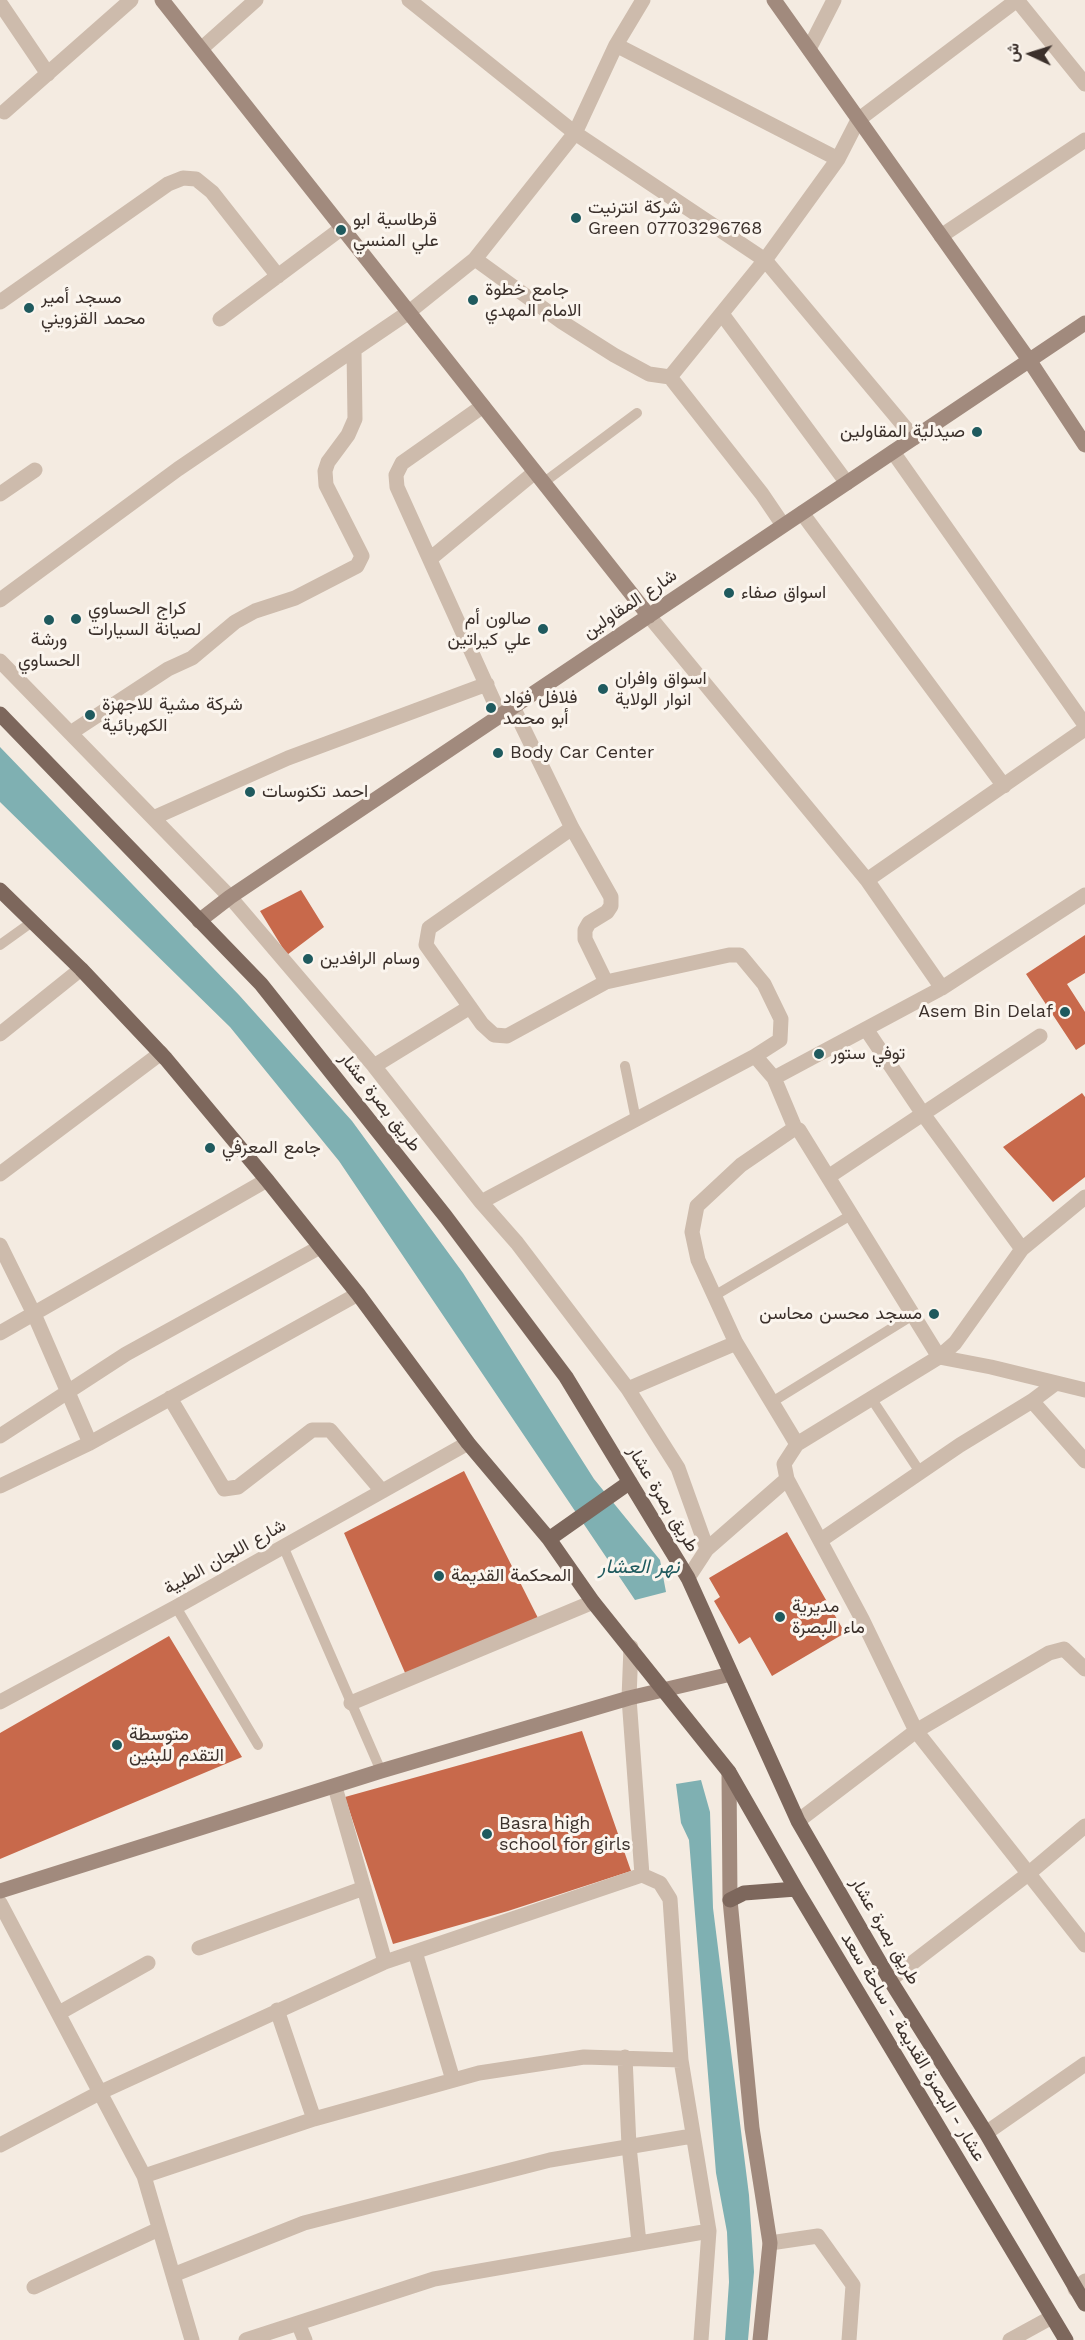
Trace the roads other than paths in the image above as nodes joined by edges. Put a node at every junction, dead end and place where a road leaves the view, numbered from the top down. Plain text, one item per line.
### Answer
1 (131, 0) edge
2 (162, 0) edge
3 (256, 0) edge
4 (409, 0) edge
5 (643, 0) edge
6 (774, 0) edge
7 (834, 0) edge
8 (2, 10) edge
9 (616, 45) junction
10 (201, 49) junction
11 (809, 49) junction
12 (48, 74) junction
13 (1085, 84) edge
14 (4, 112) dead end
15 (858, 120) junction
16 (575, 133) junction
17 (1085, 140) edge
18 (838, 159) junction
19 (342, 228) junction
20 (941, 236) junction
21 (475, 259) junction
22 (765, 260) junction
23 (278, 276) junction
24 (0, 302) edge
25 (409, 312) junction
26 (722, 314) junction
27 (220, 319) dead end
28 (1085, 323) edge
29 (354, 350) junction
30 (1029, 360) junction
31 (670, 377) junction
32 (483, 406) junction
33 (637, 413) dead end
34 (914, 438) junction
35 (1085, 445) edge
36 (893, 452) junction
37 (35, 470) dead end
38 (539, 477) junction
39 (847, 483) junction
40 (0, 494) edge
41 (801, 513) junction
42 (783, 525) junction
43 (430, 559) junction
44 (0, 600) edge
45 (649, 616) junction
46 (0, 661) edge
47 (487, 684) junction
48 (506, 711) junction
49 (0, 714) edge
50 (1085, 727) edge
51 (72, 732) junction
52 (1004, 786) junction
53 (153, 818) junction
54 (572, 828) junction
55 (867, 880) junction
56 (0, 890) edge
57 (1085, 895) edge
58 (230, 897) junction
59 (199, 921) junction
60 (32, 922) junction
61 (0, 945) edge
62 (81, 969) junction
63 (606, 982) junction
64 (942, 988) junction
65 (470, 1007) junction
66 (866, 1029) junction
67 (0, 1034) edge
68 (1040, 1035) dead end
69 (161, 1053) junction
70 (755, 1056) junction
71 (374, 1066) junction
72 (625, 1066) dead end
73 (774, 1078) junction
74 (923, 1114) junction
75 (636, 1120) junction
76 (795, 1128) junction
77 (0, 1174) edge
78 (828, 1177) junction
79 (267, 1180) junction
80 (1085, 1197) edge
81 (481, 1202) junction
82 (851, 1215) junction
83 (0, 1245) edge
84 (320, 1246) junction
85 (1022, 1249) junction
86 (358, 1294) junction
87 (714, 1296) junction
88 (34, 1314) junction
89 (913, 1315) junction
90 (0, 1333) edge
91 (736, 1343) junction
92 (939, 1357) junction
93 (1056, 1383) junction
94 (628, 1389) junction
95 (1085, 1390) edge
96 (68, 1392) junction
97 (170, 1398) junction
98 (871, 1398) junction
99 (1032, 1401) junction
100 (772, 1402) junction
101 (0, 1436) edge
102 (90, 1443) junction
103 (468, 1443) junction
104 (797, 1444) junction
105 (1085, 1461) edge
106 (920, 1472) junction
107 (787, 1479) junction
108 (630, 1482) junction
109 (0, 1486) edge
110 (382, 1491) junction
111 (549, 1539) junction
112 (821, 1540) junction
113 (283, 1546) junction
114 (707, 1549) junction
115 (688, 1578) junction
116 (593, 1602) junction
117 (176, 1607) junction
118 (631, 1647) junction
119 (1083, 1663) edge
120 (731, 1674) junction
121 (664, 1691) junction
122 (629, 1698) junction
123 (0, 1702) edge
124 (351, 1703) junction
125 (915, 1731) junction
126 (258, 1745) dead end
127 (381, 1771) junction
128 (729, 1772) junction
129 (335, 1787) junction
130 (798, 1821) junction
131 (1085, 1826) edge
132 (1028, 1874) junction
133 (642, 1875) junction
134 (364, 1888) junction
135 (796, 1889) junction
136 (0, 1891) edge
137 (730, 1900) junction
138 (0, 1903) edge
139 (1085, 1945) edge
140 (199, 1947) dead end
141 (415, 1952) junction
142 (385, 1962) junction
143 (148, 1963) dead end
144 (890, 1980) junction
145 (277, 2010) junction
146 (59, 2013) junction
147 (625, 2058) junction
148 (681, 2060) junction
149 (1085, 2064) edge
150 (453, 2080) junction
151 (101, 2092) junction
152 (314, 2119) junction
153 (986, 2133) junction
154 (692, 2136) junction
155 (0, 2145) edge
156 (629, 2146) junction
157 (144, 2176) junction
158 (159, 2229) junction
159 (709, 2231) junction
160 (639, 2243) junction
161 (770, 2243) junction
162 (173, 2275) junction
163 (1080, 2285) edge
164 (34, 2286) dead end
165 (1085, 2304) edge
166 (1052, 2317) junction
167 (298, 2323) junction
168 (192, 2340) edge
169 (246, 2340) edge
170 (305, 2340) edge
171 (701, 2340) edge
172 (760, 2340) edge
173 (849, 2340) edge
174 (1010, 2340) edge
175 (1066, 2340) edge

1 - 12 street
2 - 10 street
3 - 10 street
4 - 16 street
5 - 9 street
6 - 11 street
7 - 11 street
8 - 12 street
9 - 16 street
9 - 18 street
10 - 19 street
11 - 15 street
12 - 14 street
13 - 15 street
15 - 18 street
15 - 20 street
16 - 21 street
16 - 22 street
17 - 20 street
18 - 22 street
19 - 23 street
19 - 25 street
20 - 30 street
21 - 25 street
21 - 31 street
22 - 26 street
22 - 34 street
23 - 24 street
23 - 27 street
25 - 29 street
25 - 32 street
26 - 31 street
26 - 39 street
28 - 30 street, شارع المقاولين
29 - 44 street
29 - 51 street
30 - 34 street, شارع المقاولين
30 - 35 street
31 - 42 street
32 - 38 street
32 - 43 street
33 - 38 lane
34 - 36 street, شارع المقاولين
36 - 39 street, شارع المقاولين
36 - 50 street
37 - 40 street
38 - 43 street
38 - 45 street
39 - 41 street, شارع المقاولين
41 - 42 street, شارع المقاولين
41 - 52 street
42 - 45 street, شارع المقاولين
43 - 47 street
45 - 48 street, شارع المقاولين
45 - 55 street
46 - 51 street
47 - 48 street
47 - 53 street
48 - 54 street
48 - 58 street, شارع المقاولين
49 - 59 main road, طريق بصرة عشار
50 - 52 street
51 - 53 street
52 - 55 street
53 - 58 street
54 - 63 street
54 - 65 street
55 - 64 street
56 - 60 main road, عشار - البصرة القديمة - ساحة سعد
57 - 64 street
58 - 59 street, شارع المقاولين
58 - 71 street
59 - 108 main road, طريق بصرة عشار
60 - 61 lane
60 - 62 main road, عشار - البصرة القديمة - ساحة سعد
62 - 67 street
62 - 69 main road, عشار - البصرة القديمة - ساحة سعد
63 - 65 street
63 - 70 street
64 - 66 street
65 - 71 street
66 - 73 street
66 - 74 street
68 - 74 street
69 - 77 street
69 - 79 main road, عشار - البصرة القديمة - ساحة سعد
70 - 73 street
70 - 75 street
71 - 81 street
72 - 75 lane
73 - 76 street
74 - 78 street
74 - 85 street
75 - 81 street
76 - 78 street
76 - 87 street
78 - 82 street
79 - 84 main road, عشار - البصرة القديمة - ساحة سعد
79 - 88 street
80 - 85 street
81 - 94 street
82 - 87 lane
82 - 89 street
83 - 88 street
84 - 86 main road, عشار - البصرة القديمة - ساحة سعد
84 - 96 street
85 - 92 street
86 - 97 street
86 - 103 main road, عشار - البصرة القديمة - ساحة سعد
87 - 91 street
88 - 90 street
88 - 96 street
89 - 92 street
89 - 100 lane
91 - 94 street
91 - 100 street
92 - 93 street
92 - 98 street
93 - 95 street
93 - 99 street
94 - 114 street
96 - 101 street
96 - 102 street
97 - 102 street
97 - 110 street
98 - 104 street
98 - 106 lane
99 - 105 street
99 - 106 street
100 - 104 street
102 - 109 street
103 - 110 street, شارع اللجان الطبية
103 - 111 main road, عشار - البصرة القديمة - ساحة سعد
104 - 107 street
106 - 112 street
107 - 112 street
107 - 114 street
108 - 111 main road
108 - 115 main road, طريق بصرة عشار
110 - 113 street, شارع اللجان الطبية
111 - 116 main road, عشار - البصرة القديمة - ساحة سعد
112 - 125 street
113 - 117 street, شارع اللجان الطبية
113 - 124 lane
114 - 115 street
115 - 120 main road, طريق بصرة عشار
116 - 118 main road, عشار - البصرة القديمة - ساحة سعد
116 - 124 street
117 - 123 street, شارع اللجان الطبية
117 - 126 lane
118 - 121 main road, عشار - البصرة القديمة - ساحة سعد
118 - 122 street
119 - 125 street
120 - 121 street
120 - 130 main road, طريق بصرة عشار
121 - 122 street
121 - 128 main road, عشار - البصرة القديمة - ساحة سعد
122 - 127 street
122 - 133 street
124 - 127 lane
125 - 130 street
125 - 132 street
127 - 129 street
128 - 135 main road, عشار - البصرة القديمة - ساحة سعد
128 - 137 street
129 - 134 street
129 - 136 street
130 - 144 main road, طريق بصرة عشار
131 - 132 street
132 - 139 street
132 - 144 street
133 - 141 street
133 - 148 street
134 - 140 street
134 - 142 street
135 - 137 main road
135 - 166 main road, عشار - البصرة القديمة - ساحة سعد
137 - 161 street
138 - 146 street
141 - 142 street
141 - 150 street
142 - 145 street
143 - 146 street
144 - 153 main road, طريق بصرة عشار
145 - 151 street
145 - 152 street
146 - 151 street
147 - 148 street
147 - 150 street
147 - 156 street
148 - 154 street
149 - 153 street
150 - 152 street
151 - 155 street
151 - 157 street
152 - 157 street
153 - 163 main road, طريق بصرة عشار
154 - 156 street
154 - 159 street
156 - 160 street
156 - 162 street
157 - 158 street
158 - 162 street
158 - 164 street
159 - 160 street
159 - 171 street
160 - 167 street
161 - 172 street
161 - 173 street
162 - 168 street
163 - 165 main road, طريق بصرة عشار
166 - 174 street
166 - 175 main road, عشار - البصرة القديمة - ساحة سعد
167 - 169 street
167 - 170 street

